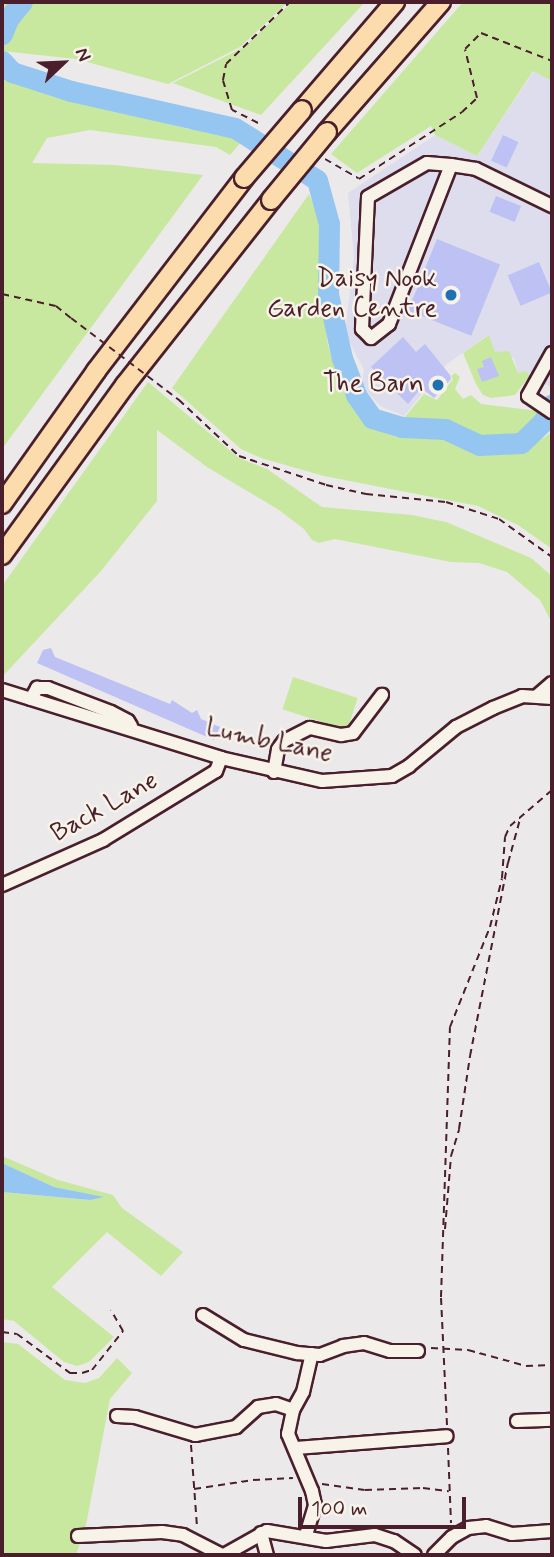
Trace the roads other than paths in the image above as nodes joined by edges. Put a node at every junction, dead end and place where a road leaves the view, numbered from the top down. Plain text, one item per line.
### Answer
1 (395, 2) edge
2 (441, 2) edge
3 (451, 165) junction
4 (552, 206) edge
5 (552, 353) edge
6 (552, 412) edge
7 (2, 504) edge
8 (2, 555) edge
9 (552, 683) edge
10 (2, 690) edge
11 (382, 695) dead end
12 (538, 695) junction
13 (552, 698) edge
14 (222, 758) junction
15 (274, 772) junction
16 (2, 885) edge
17 (203, 1315) dead end
18 (418, 1351) road end
19 (312, 1354) junction
20 (293, 1410) junction
21 (117, 1416) dead end
22 (552, 1420) edge
23 (517, 1421) dead end
24 (447, 1436) road end
25 (296, 1448) junction
26 (552, 1531) edge
27 (261, 1533) junction
28 (306, 1535) junction
29 (78, 1536) dead end
30 (223, 1555) edge
31 (267, 1555) edge
32 (415, 1555) edge
33 (434, 1555) edge

1 - 7 highway, bridge
2 - 8 highway, bridge
3 - 3 street
3 - 4 street
5 - 6 street
9 - 12 street
10 - 14 street, Lumb Lane
11 - 15 street
12 - 13 street, Lumb Lane
12 - 15 street, Lumb Lane
14 - 15 street, Lumb Lane
14 - 16 street, Back Lane
17 - 19 street
18 - 19 street
19 - 20 street
20 - 21 street
20 - 25 street
22 - 23 street
24 - 25 street
25 - 28 street
26 - 33 street
27 - 28 street
27 - 30 street
27 - 31 street
28 - 32 street
29 - 30 street

